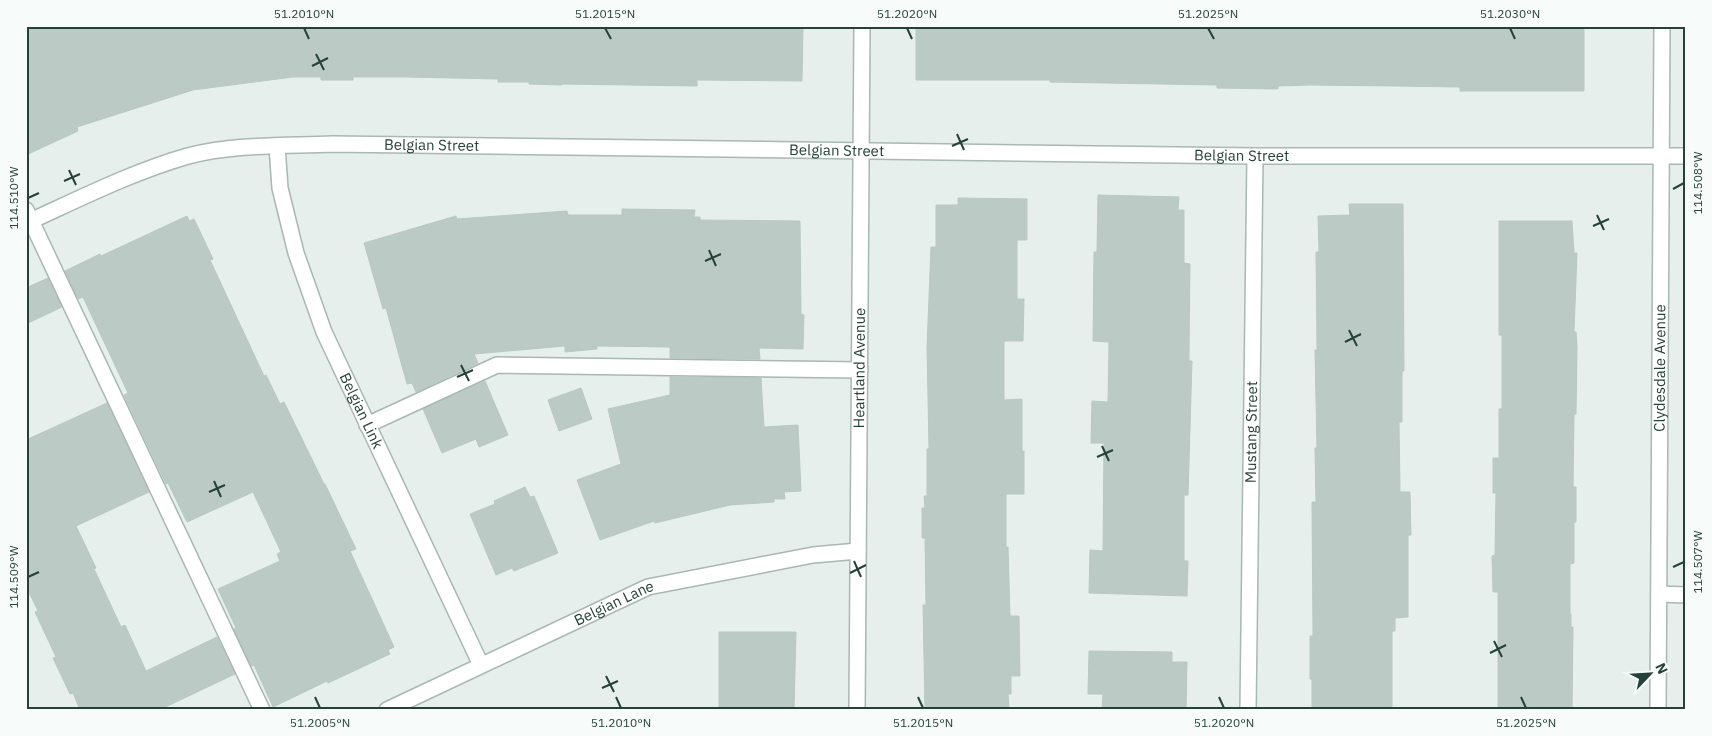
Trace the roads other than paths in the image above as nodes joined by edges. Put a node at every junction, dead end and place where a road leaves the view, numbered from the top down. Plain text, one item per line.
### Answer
1 (862, 26) edge
2 (1662, 26) edge
3 (277, 146) junction
4 (861, 150) junction
5 (1255, 156) junction
6 (1686, 156) edge
7 (1662, 157) junction
8 (28, 218) edge
9 (860, 370) junction
10 (367, 425) junction
11 (858, 550) junction
12 (1659, 594) junction
13 (1686, 594) edge
14 (480, 665) junction
15 (262, 710) edge
16 (387, 710) edge
17 (857, 710) edge
18 (1248, 710) edge
19 (1658, 710) edge

1 - 4 street, Heartland Avenue
2 - 7 street, Clydesdale Avenue
3 - 4 street, Belgian Street
3 - 8 street, Belgian Street
3 - 10 street, Belgian Link
4 - 5 street, Belgian Street
4 - 9 street, Heartland Avenue
5 - 7 street, Belgian Street
5 - 18 street, Mustang Street
6 - 7 street, Belgian Street
7 - 12 street, Clydesdale Avenue
8 - 15 street
9 - 10 street
9 - 11 street, Heartland Avenue
10 - 14 street, Belgian Link
11 - 14 street, Belgian Lane
11 - 17 street, Heartland Avenue
12 - 13 street
12 - 19 street, Clydesdale Avenue
14 - 16 street, Belgian Lane

